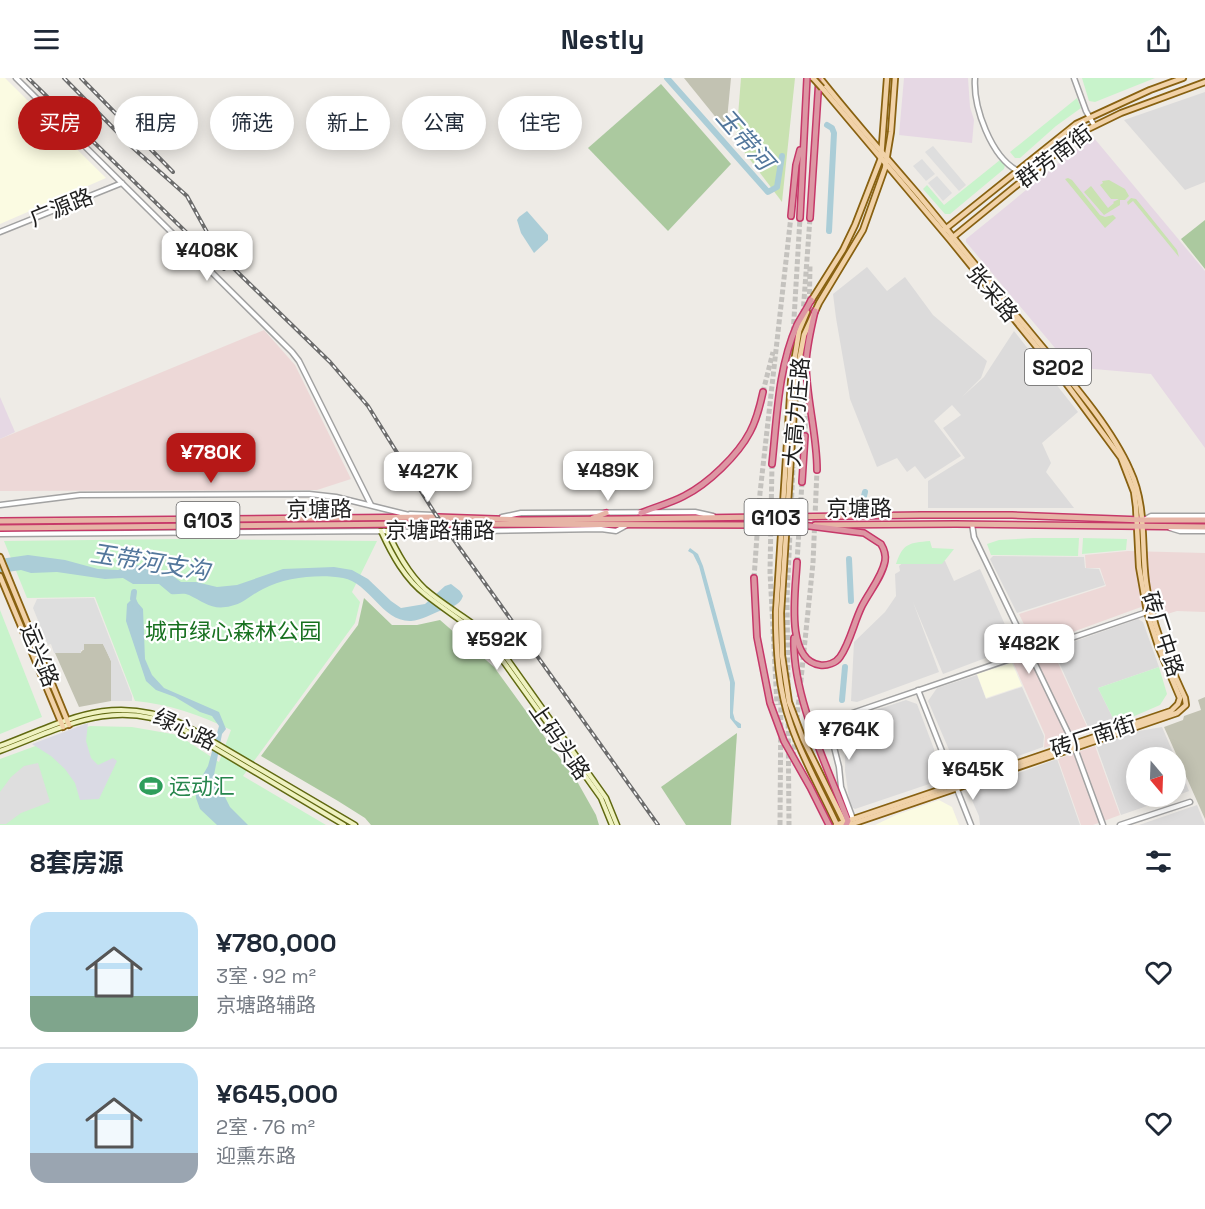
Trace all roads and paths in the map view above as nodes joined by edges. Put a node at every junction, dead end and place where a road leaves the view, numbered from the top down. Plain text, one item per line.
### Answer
1 (16, 78) edge
2 (807, 78) edge
3 (813, 78) edge
4 (887, 78) edge
5 (895, 78) edge
6 (975, 78) edge
7 (1074, 78) edge
8 (1183, 78) edge
9 (820, 79) edge
10 (1205, 82) edge
11 (1089, 116) junction
12 (1095, 124) junction
13 (883, 132) junction
14 (891, 132) junction
15 (803, 140) junction
16 (882, 156) junction
17 (887, 162) junction
18 (1018, 171) junction
19 (122, 183) junction
20 (791, 216) tunnel mouth
21 (800, 218) tunnel mouth
22 (810, 218) tunnel mouth
23 (944, 230) junction
24 (0, 232) edge
25 (952, 239) junction
26 (811, 300) junction
27 (815, 311) junction
28 (763, 392) tunnel mouth
29 (805, 436) tunnel mouth
30 (772, 464) tunnel mouth
31 (817, 470) tunnel mouth
32 (802, 482) tunnel mouth
33 (0, 505) edge
34 (371, 505) junction
35 (407, 513) junction
36 (606, 513) junction
37 (641, 513) junction
38 (785, 517) junction
39 (417, 518) junction
40 (445, 518) junction
41 (723, 518) junction
42 (1205, 518) edge
43 (494, 519) junction
44 (590, 519) junction
45 (0, 521) edge
46 (1140, 523) junction
47 (972, 524) junction
48 (627, 525) junction
49 (785, 525) junction
50 (802, 525) junction
51 (1164, 526) junction
52 (1205, 527) edge
53 (0, 528) edge
54 (381, 531) junction
55 (387, 531) junction
56 (1205, 531) edge
57 (0, 534) edge
58 (0, 557) edge
59 (797, 562) tunnel mouth
60 (0, 576) edge
61 (753, 578) tunnel mouth
62 (1148, 612) junction
63 (795, 622) junction
64 (1030, 652) junction
65 (511, 667) junction
66 (918, 690) junction
67 (532, 696) junction
68 (1178, 704) joint
69 (1186, 705) joint
70 (68, 722) junction
71 (62, 725) junction
72 (1074, 745) junction
73 (0, 746) edge
74 (0, 751) edge
75 (956, 786) junction
76 (1190, 801) dead end
77 (848, 823) edge
78 (344, 825) edge
79 (355, 825) edge
80 (612, 825) edge
81 (617, 825) edge
82 (829, 825) edge
83 (837, 825) edge
84 (971, 825) edge
85 (1103, 825) edge
86 (1120, 825) edge

1 - 19 street
2 - 15 highway
3 - 16 main road, 张采路 / S202, bridge
4 - 13 main road, 大高力庄路
5 - 14 main road, 大高力庄路
6 - 18 street
7 - 11 street
8 - 11 main road, 群芳南街
9 - 16 main road, 张采路 / S202
9 - 22 highway
10 - 12 main road, 群芳南街
11 - 12 street
11 - 18 main road, 群芳南街
12 - 25 main road, 群芳南街
13 - 14 main road
13 - 16 main road, 大高力庄路
14 - 17 main road, 大高力庄路
15 - 20 highway
15 - 21 highway
16 - 17 main road, 张采路 / S202
16 - 26 main road, 大高力庄路
17 - 23 main road, 张采路 / S202
17 - 27 main road, 大高力庄路
18 - 23 main road, 群芳南街
19 - 24 street, 广源路
19 - 34 street
23 - 25 main road, 张采路 / S202
25 - 46 main road, 张采路 / S202
26 - 30 highway
26 - 38 main road, 大高力庄路
27 - 31 highway
27 - 38 main road, 大高力庄路
28 - 37 highway
29 - 32 highway
33 - 34 street, 京塘路辅路
34 - 35 street, 京塘路辅路
35 - 39 street, 京塘路辅路
35 - 40 street, 京塘路辅路
36 - 37 street, 京塘路辅路
36 - 43 street, 京塘路辅路
36 - 44 highway
37 - 41 street, 京塘路辅路
38 - 41 highway, 京塘路 / G103
38 - 46 highway, 京塘路 / G103
38 - 49 main road, 大高力庄路
39 - 40 highway, 京塘路 / G103
39 - 45 highway, 京塘路 / G103
40 - 43 highway, 京塘路 / G103
41 - 44 highway, 京塘路 / G103
42 - 46 highway, G103
43 - 44 highway, 京塘路 / G103
46 - 47 highway, 京塘路 / G103
46 - 51 highway, G103
46 - 62 main road, 砖厂中路 / S202
46 - 69 main road, 砖厂中路 / S202
47 - 50 highway, 京塘路 / G103
47 - 64 street
48 - 49 highway, 京塘路 / G103
48 - 53 highway, 京塘路 / G103
48 - 55 street, 京塘路辅路
49 - 50 highway, 京塘路 / G103
49 - 77 main road, 大高力庄路
49 - 83 main road, 大高力庄路
50 - 63 highway
51 - 52 highway, G103
51 - 56 street
54 - 55 street, 京塘路辅路
54 - 57 street, 京塘路辅路
54 - 65 main road, 上码头路
55 - 65 main road, 上码头路
58 - 70 main road, 运兴路
59 - 63 highway
60 - 71 main road, 运兴路
61 - 82 highway
62 - 64 street
62 - 68 main road, 砖厂中路 / S202
63 - 77 highway
64 - 66 street
64 - 72 street
65 - 67 main road, 上码头路
66 - 75 street
66 - 77 street
67 - 80 main road, 上码头路
67 - 81 main road, 上码头路
68 - 72 main road, 砖厂南街 / S202
69 - 72 main road, 砖厂南街 / S202
70 - 71 main road, 绿心路
70 - 78 main road, 绿心路
70 - 79 main road, 绿心路
71 - 73 main road, 绿心路
71 - 74 main road, 绿心路
72 - 75 main road, 砖厂南街 / S202
72 - 85 street
75 - 77 main road, 砖厂南街 / S202
75 - 84 street
76 - 86 street
77 - 83 main road, 砖厂南街 / S202

